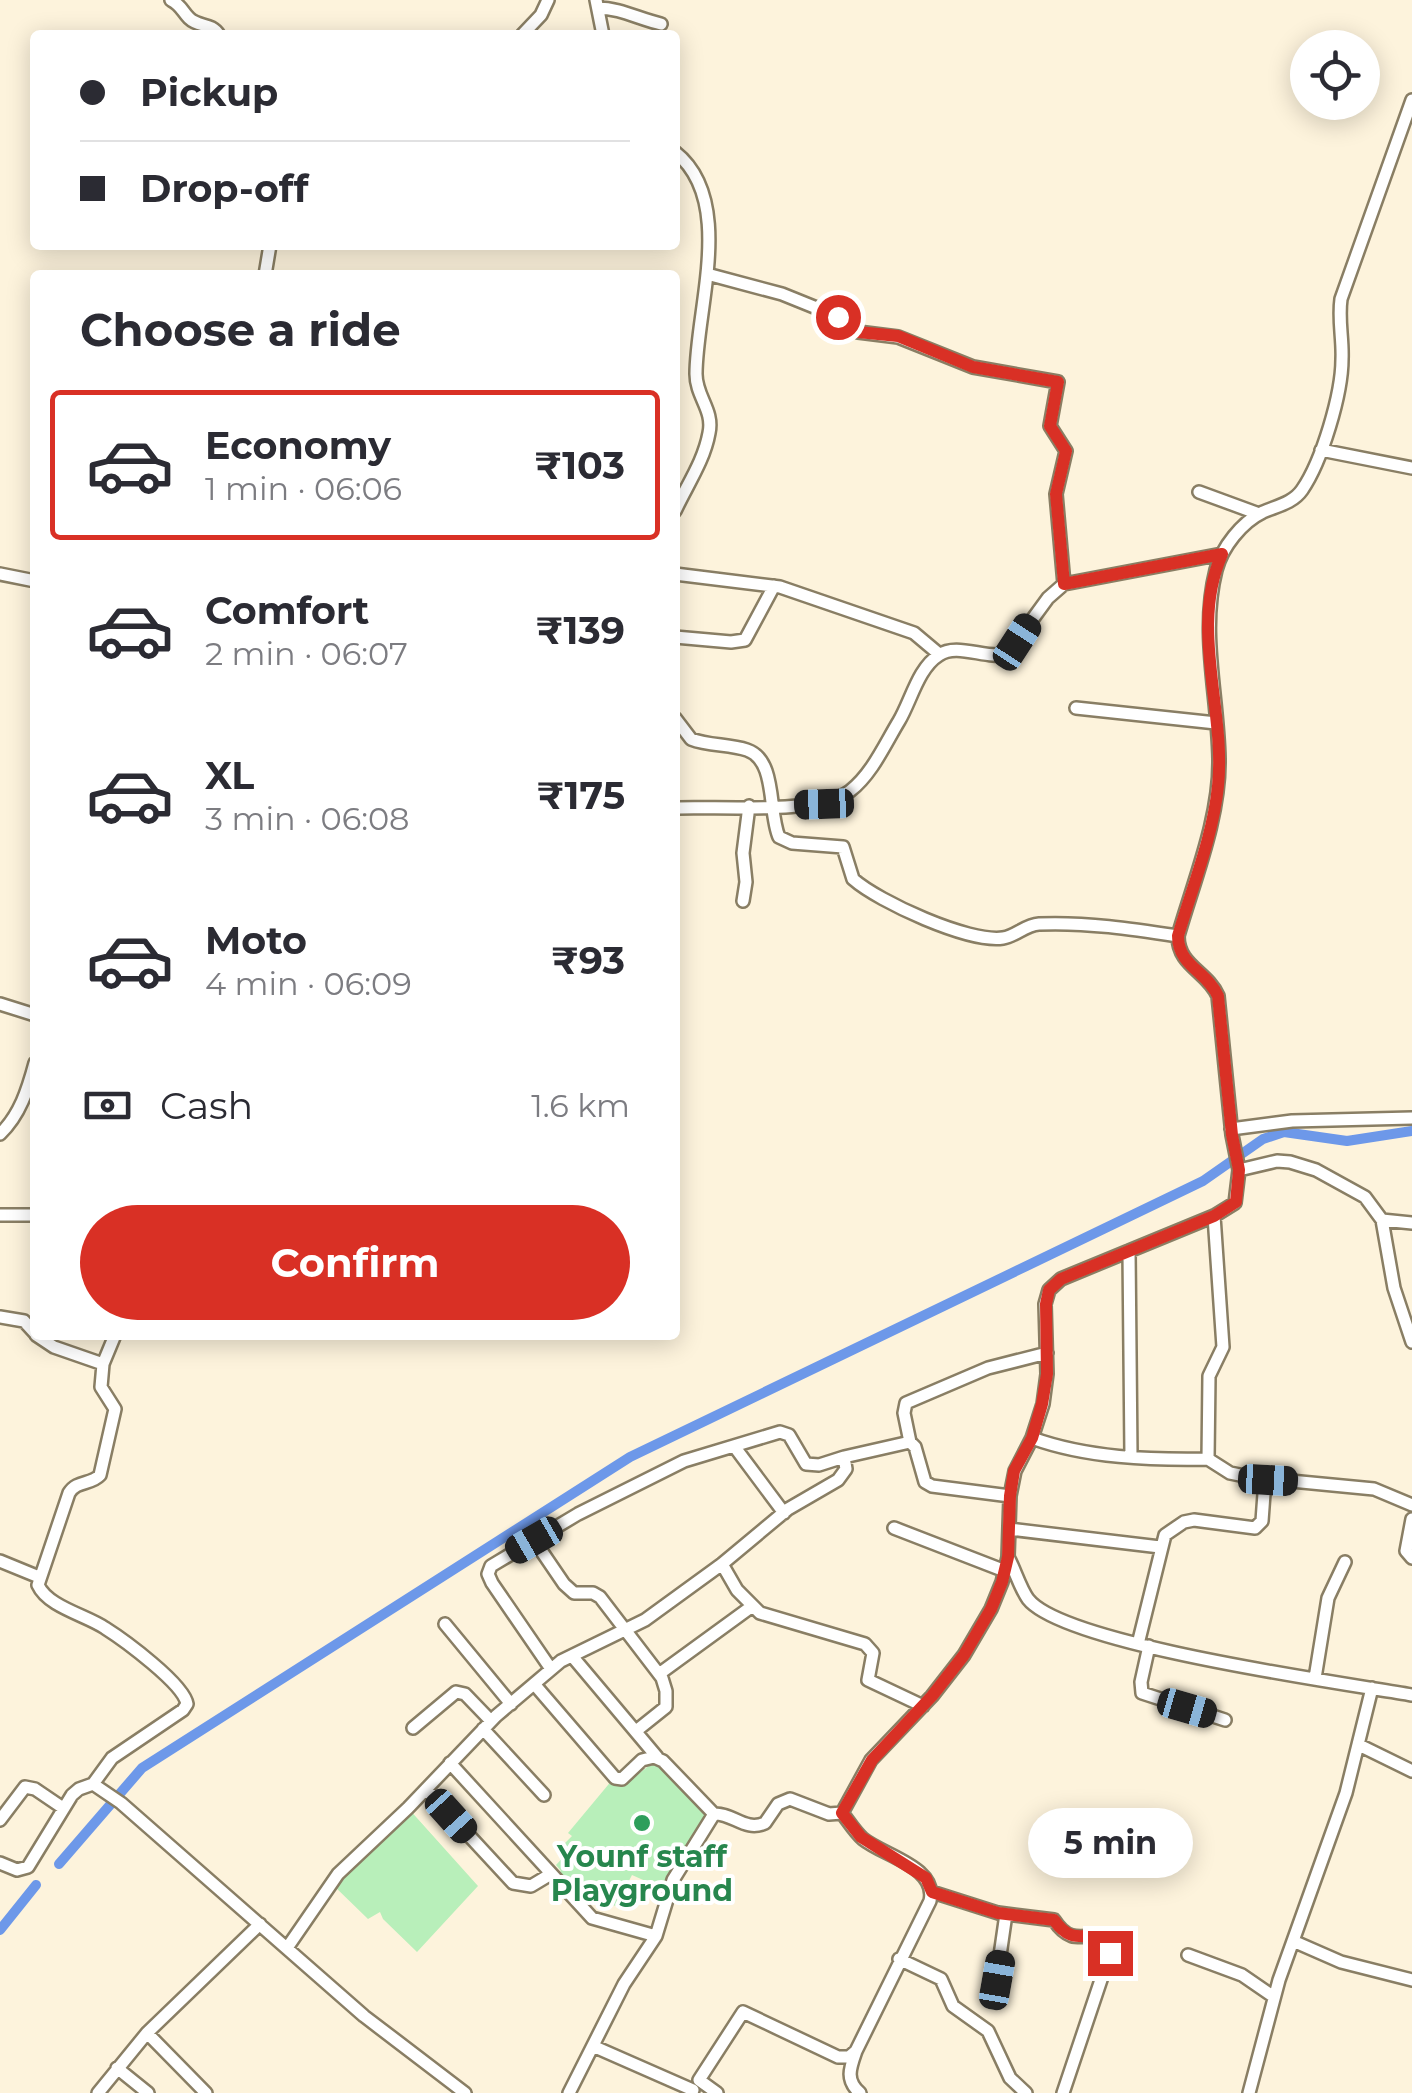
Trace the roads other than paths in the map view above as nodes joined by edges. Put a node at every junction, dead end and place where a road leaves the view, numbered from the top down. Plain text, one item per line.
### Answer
1 (171, 0) edge
2 (548, 0) edge
3 (597, 4) edge
4 (661, 24) dead end
5 (215, 30) edge
6 (527, 30) edge
7 (602, 30) edge
8 (1412, 100) edge
9 (680, 158) edge
10 (707, 274) junction
11 (1321, 450) junction
12 (1412, 468) edge
13 (1200, 492) dead end
14 (680, 501) edge
15 (1259, 514) junction
16 (1222, 554) junction
17 (0, 574) edge
18 (680, 575) edge
19 (30, 581) edge
20 (1064, 584) junction
21 (774, 586) junction
22 (680, 637) edge
23 (940, 654) junction
24 (1076, 708) dead end
25 (1216, 723) junction
26 (680, 726) edge
27 (749, 806) junction
28 (770, 806) junction
29 (680, 808) edge
30 (743, 901) dead end
31 (1178, 936) junction
32 (0, 1004) edge
33 (30, 1013) edge
34 (30, 1080) edge
35 (1412, 1118) edge
36 (1232, 1132) junction
37 (0, 1134) edge
38 (1238, 1166) junction
39 (0, 1214) edge
40 (30, 1215) edge
41 (1214, 1216) junction
42 (1382, 1220) junction
43 (1412, 1223) edge
44 (1129, 1251) junction
45 (0, 1317) edge
46 (30, 1328) edge
47 (1412, 1339) edge
48 (44, 1340) edge
49 (113, 1340) edge
50 (1046, 1353) junction
51 (103, 1364) junction
52 (1032, 1438) junction
53 (910, 1442) junction
54 (734, 1446) junction
55 (1131, 1456) junction
56 (844, 1457) junction
57 (1208, 1459) junction
58 (1265, 1480) junction
59 (1010, 1496) junction
60 (1412, 1505) edge
61 (784, 1513) junction
62 (1412, 1519) edge
63 (894, 1528) dead end
64 (1009, 1530) junction
65 (534, 1540) junction
66 (1160, 1547) junction
67 (1412, 1558) edge
68 (0, 1561) edge
69 (1345, 1562) dead end
70 (722, 1564) junction
71 (1007, 1564) junction
72 (39, 1577) junction
73 (752, 1606) junction
74 (445, 1624) dead end
75 (624, 1632) junction
76 (1144, 1645) junction
77 (572, 1656) junction
78 (552, 1669) junction
79 (659, 1674) junction
80 (1315, 1678) junction
81 (535, 1684) junction
82 (1372, 1688) junction
83 (1412, 1694) edge
84 (510, 1704) junction
85 (923, 1706) junction
86 (1225, 1720) dead end
87 (487, 1725) junction
88 (413, 1728) dead end
89 (636, 1732) junction
90 (1359, 1746) junction
91 (658, 1757) junction
92 (450, 1763) junction
93 (1412, 1771) edge
94 (97, 1786) junction
95 (426, 1789) junction
96 (544, 1795) dead end
97 (64, 1808) junction
98 (842, 1813) junction
99 (714, 1814) junction
100 (0, 1820) edge
101 (0, 1863) edge
102 (551, 1874) junction
103 (932, 1892) junction
104 (1006, 1914) junction
105 (260, 1924) junction
106 (656, 1936) junction
107 (1293, 1942) junction
108 (287, 1948) junction
109 (1188, 1955) dead end
110 (899, 1958) junction
111 (1412, 1980) edge
112 (995, 1990) dead end
113 (1274, 1997) junction
114 (147, 2033) junction
115 (595, 2047) junction
116 (856, 2051) junction
117 (117, 2068) junction
118 (694, 2088) edge
119 (98, 2093) edge
120 (148, 2093) edge
121 (206, 2093) edge
122 (464, 2093) edge
123 (569, 2093) edge
124 (717, 2093) edge
125 (860, 2093) edge
126 (1026, 2093) edge
127 (1063, 2093) edge
128 (1249, 2093) edge

1 - 5 street
2 - 6 street
3 - 4 street
3 - 7 street
8 - 11 street
9 - 10 street
10 - 14 street
10 - 20 street
11 - 12 street
11 - 15 street
13 - 15 street
15 - 16 street
16 - 20 street
16 - 25 street
17 - 19 street
18 - 21 street
20 - 23 street
21 - 22 street
21 - 23 street
23 - 28 street
24 - 25 street
25 - 31 street
26 - 28 street
27 - 28 street
27 - 29 street
27 - 30 street
28 - 31 street
31 - 36 street
32 - 33 street
34 - 37 street
35 - 36 street
36 - 38 street
38 - 41 street
38 - 42 street
39 - 40 street
41 - 44 street
41 - 57 street
42 - 43 street
42 - 47 street
44 - 50 street
44 - 55 street
45 - 46 street
48 - 51 street
49 - 51 street
50 - 52 street
50 - 53 street
51 - 72 street
52 - 55 street
52 - 59 street
53 - 56 street
53 - 59 street
54 - 56 street
54 - 61 street
54 - 65 street
55 - 57 street
56 - 61 street
57 - 58 street
58 - 60 street
58 - 66 street
59 - 64 street
61 - 70 street
62 - 67 street
63 - 71 street
64 - 66 street
64 - 71 street
65 - 75 street
65 - 78 street
66 - 76 street
68 - 72 street
69 - 80 street
70 - 73 street
70 - 75 street
71 - 76 street
71 - 85 street
72 - 94 street
73 - 79 street
73 - 85 street
74 - 84 street
75 - 77 street
75 - 79 street
76 - 80 street
76 - 86 street
77 - 78 street
77 - 89 street
78 - 81 street
79 - 89 street
80 - 82 street
81 - 84 street
81 - 91 street
82 - 83 street
82 - 90 street
84 - 87 street
85 - 98 street
87 - 88 street
87 - 92 street
87 - 96 street
89 - 91 street
90 - 93 street
90 - 107 street
91 - 99 street
92 - 95 street
92 - 102 street
94 - 97 street
94 - 105 street
95 - 102 street
95 - 108 street
97 - 100 street
97 - 101 street
98 - 99 street
98 - 103 street
99 - 106 street
102 - 106 street
103 - 104 street
103 - 110 street
104 - 112 street
104 - 127 street
105 - 108 street
105 - 114 street
106 - 115 street
107 - 111 street
107 - 113 street
108 - 122 street
109 - 113 street
110 - 116 street
110 - 126 street
113 - 128 street
114 - 117 street
114 - 121 street
115 - 118 street
115 - 123 street
116 - 118 street
116 - 125 street
117 - 119 street
117 - 120 street
118 - 124 street

